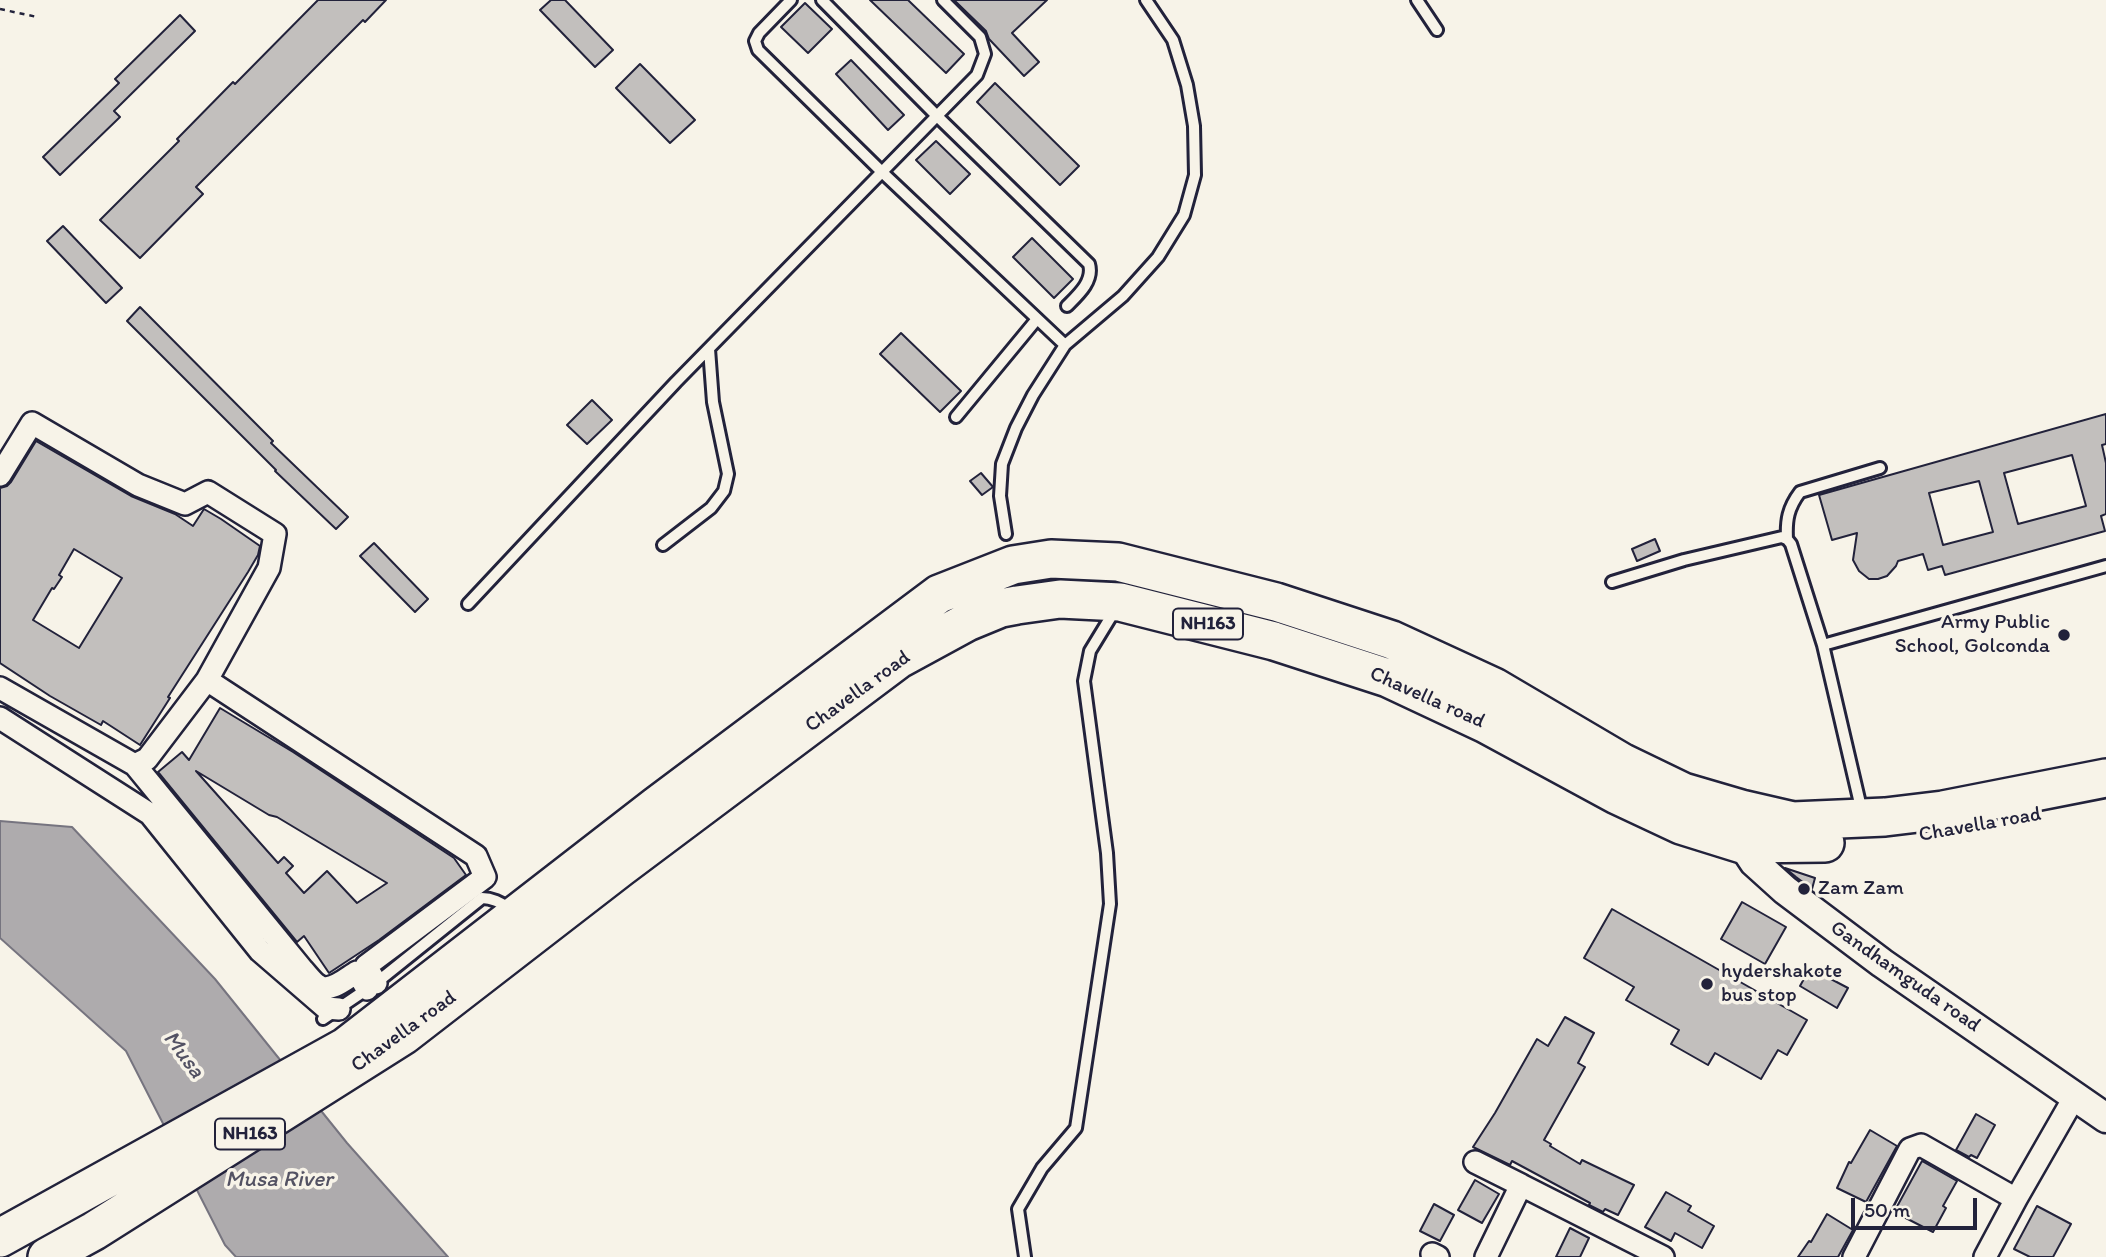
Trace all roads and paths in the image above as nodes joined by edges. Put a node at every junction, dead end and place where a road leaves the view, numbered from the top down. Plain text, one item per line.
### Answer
1 (790, 0) edge
2 (822, 0) edge
3 (943, 0) edge
4 (1146, 0) edge
5 (1417, 0) edge
6 (0, 9) edge
7 (37, 17) dead end
8 (1437, 30) dead end
9 (937, 116) junction
10 (883, 173) junction
11 (1067, 306) dead end
12 (1037, 319) junction
13 (1065, 345) junction
14 (709, 349) junction
15 (956, 417) dead end
16 (1880, 468) dead end
17 (0, 475) edge
18 (1006, 534) dead end
19 (1787, 540) junction
20 (663, 545) dead end
21 (2106, 566) edge
22 (1612, 582) dead end
23 (1120, 602) junction
24 (468, 604) dead end
25 (1823, 645) junction
26 (207, 680) junction
27 (0, 688) edge
28 (0, 718) edge
29 (135, 765) junction
30 (2106, 778) edge
31 (2106, 803) edge
32 (1863, 818) junction
33 (1741, 826) junction
34 (334, 986) junction
35 (376, 993) junction
36 (339, 1019) junction
37 (2075, 1096) junction
38 (2106, 1118) edge
39 (1475, 1162) dead end
40 (1521, 1185) junction
41 (2016, 1199) junction
42 (1624, 1237) junction
43 (0, 1238) edge
44 (47, 1257) edge
45 (1025, 1257) edge
46 (1486, 1257) edge
47 (1615, 1257) edge
48 (1663, 1257) edge
49 (1854, 1257) edge
50 (1985, 1257) edge

1 - 10 lane
2 - 9 lane
3 - 9 lane
4 - 13 lane
5 - 8 lane
6 - 7 path
9 - 10 lane
9 - 11 lane
10 - 12 lane
10 - 14 lane
12 - 13 lane
12 - 15 lane
13 - 18 lane
14 - 20 lane
14 - 24 lane
16 - 19 lane
17 - 26 street
19 - 22 lane
19 - 25 lane
21 - 25 lane
23 - 33 highway, Chavella road / NH163
23 - 35 highway, Chavella road / NH163
23 - 45 lane
25 - 32 lane
26 - 29 street
26 - 35 street
27 - 29 street
28 - 36 street
29 - 34 street
30 - 32 highway, Chavella road / NH163
31 - 33 highway, Chavella road / NH163
32 - 33 highway, Chavella road / NH163
33 - 35 highway, Chavella road / NH163
33 - 37 street, Gandhamguda road
34 - 35 street
34 - 36 street
35 - 36 highway, NH163
35 - 44 highway, Chavella road / NH163
36 - 43 highway, Chavella road / NH163
37 - 38 street, Gandhamguda road
37 - 41 street
39 - 40 street
40 - 42 street
40 - 46 street
41 - 49 street
41 - 50 street
42 - 47 street
42 - 48 street

